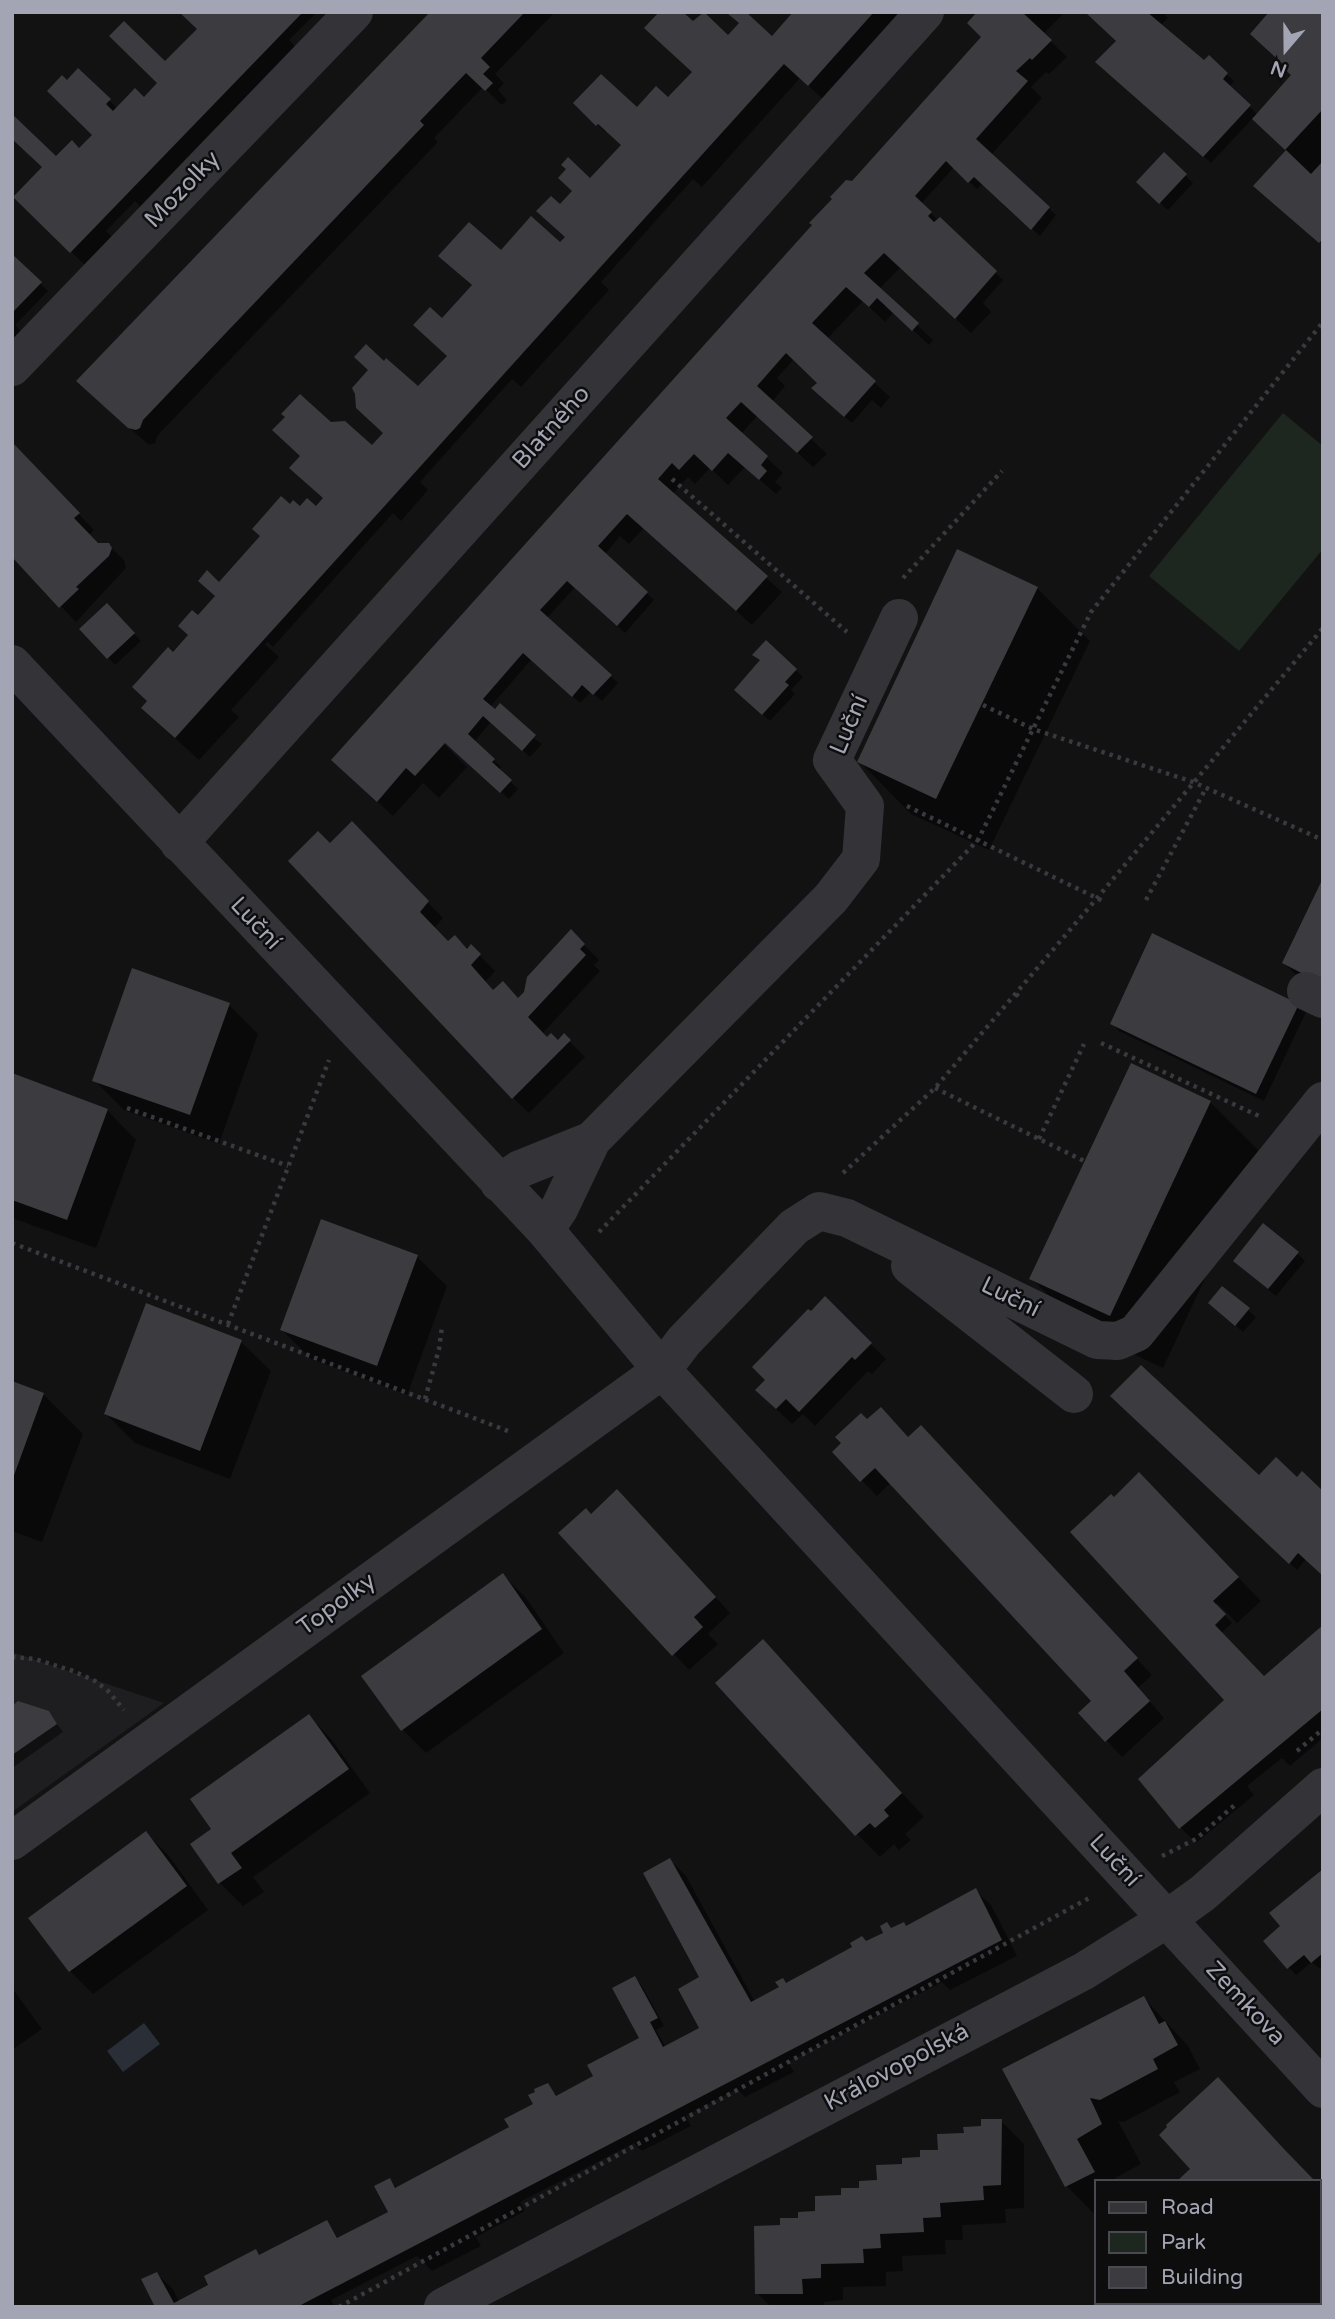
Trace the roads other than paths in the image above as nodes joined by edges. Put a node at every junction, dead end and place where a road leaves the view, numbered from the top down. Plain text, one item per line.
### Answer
1 (354, 12) edge
2 (925, 12) edge
3 (12, 367) edge
4 (897, 603) road end
5 (12, 664) edge
6 (179, 843) junction
7 (1323, 1101) edge
8 (592, 1140) junction
9 (499, 1183) junction
10 (833, 1215) junction
11 (545, 1230) junction
12 (662, 1370) junction
13 (1074, 1394) dead end
14 (1323, 1787) edge
15 (12, 1841) edge
16 (1167, 1920) junction
17 (1323, 2089) edge
18 (443, 2307) edge

1 - 3 street, Mozolky
2 - 6 street, Blatného
4 - 8 street, Luční
5 - 6 street, Luční
6 - 9 street, Luční
7 - 10 street, Luční
8 - 9 street
8 - 11 street
9 - 11 street, Luční
10 - 12 street
10 - 13 street
11 - 12 street, Luční
12 - 15 street, Topolky
12 - 16 street, Luční
14 - 16 street, Královopolská
16 - 17 street, Zemkova
16 - 18 street, Královopolská

